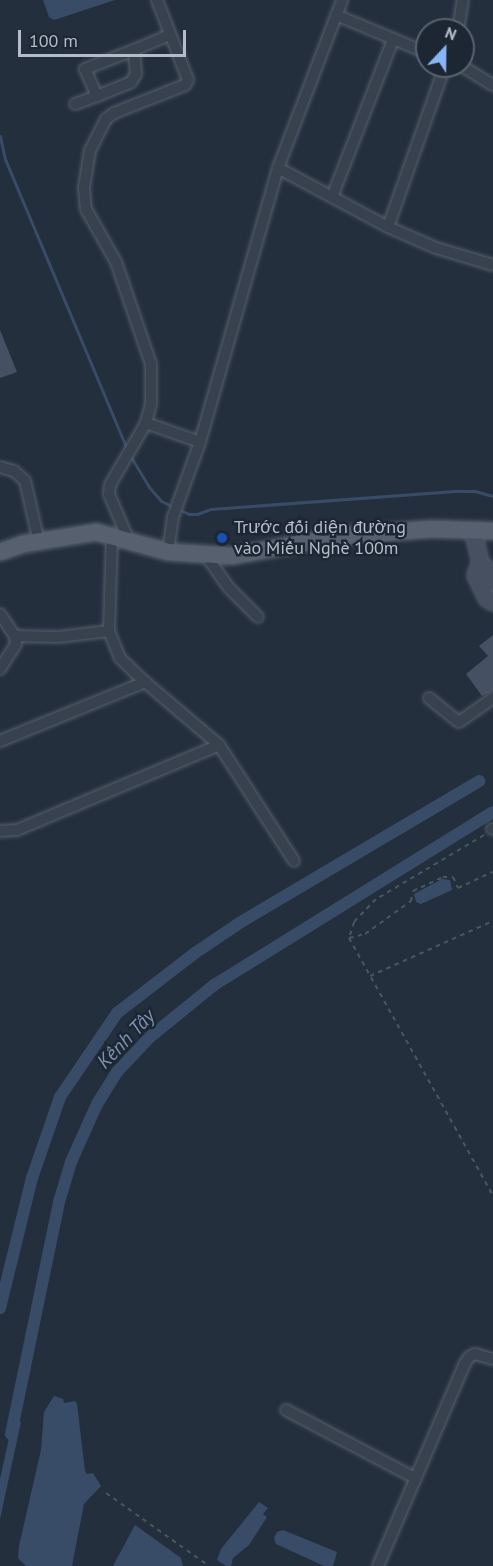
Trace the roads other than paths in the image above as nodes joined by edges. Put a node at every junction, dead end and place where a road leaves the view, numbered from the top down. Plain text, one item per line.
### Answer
1 (157, 0) edge
2 (342, 0) edge
3 (463, 0) edge
4 (336, 15) junction
5 (460, 18) edge
6 (170, 35) junction
7 (393, 40) junction
8 (415, 48) edge
9 (134, 50) junction
10 (475, 74) edge
11 (441, 78) edge
12 (493, 85) edge
13 (97, 96) junction
14 (75, 104) dead end
15 (278, 168) junction
16 (332, 197) junction
17 (388, 227) junction
18 (493, 265) edge
19 (144, 427) junction
20 (200, 442) junction
21 (0, 468) edge
22 (493, 531) edge
23 (473, 532) junction
24 (112, 537) junction
25 (129, 541) junction
26 (39, 542) junction
27 (0, 552) edge
28 (168, 552) junction
29 (205, 554) junction
30 (480, 563) junction
31 (493, 582) edge
32 (493, 602) edge
33 (0, 615) edge
34 (258, 617) dead end
35 (109, 631) junction
36 (15, 636) junction
37 (0, 669) edge
38 (145, 682) junction
39 (429, 698) dead end
40 (493, 698) edge
41 (0, 741) edge
42 (219, 746) junction
43 (0, 831) edge
44 (294, 861) dead end
45 (493, 1359) edge
46 (286, 1410) dead end
47 (418, 1473) junction
48 (378, 1566) edge

1 - 6 street
2 - 4 street
3 - 5 street
4 - 7 street
4 - 15 street
6 - 9 street
6 - 19 street
7 - 8 street
7 - 16 street
9 - 13 street
9 - 13 street
10 - 12 street
11 - 17 street
13 - 14 street
15 - 16 street
15 - 20 street
16 - 17 street
17 - 18 street
19 - 20 street
19 - 25 street
20 - 28 street
21 - 26 street
22 - 23 main road
23 - 29 main road
23 - 30 main road
24 - 25 main road
24 - 26 main road
24 - 35 street
25 - 28 main road
26 - 27 main road
28 - 29 main road
29 - 34 street
30 - 31 main road
30 - 32 main road
33 - 36 street
35 - 36 street
35 - 38 street
36 - 37 street
38 - 41 street
38 - 42 street
39 - 40 street
42 - 43 street
42 - 44 street
45 - 47 street
46 - 47 street
47 - 48 street

